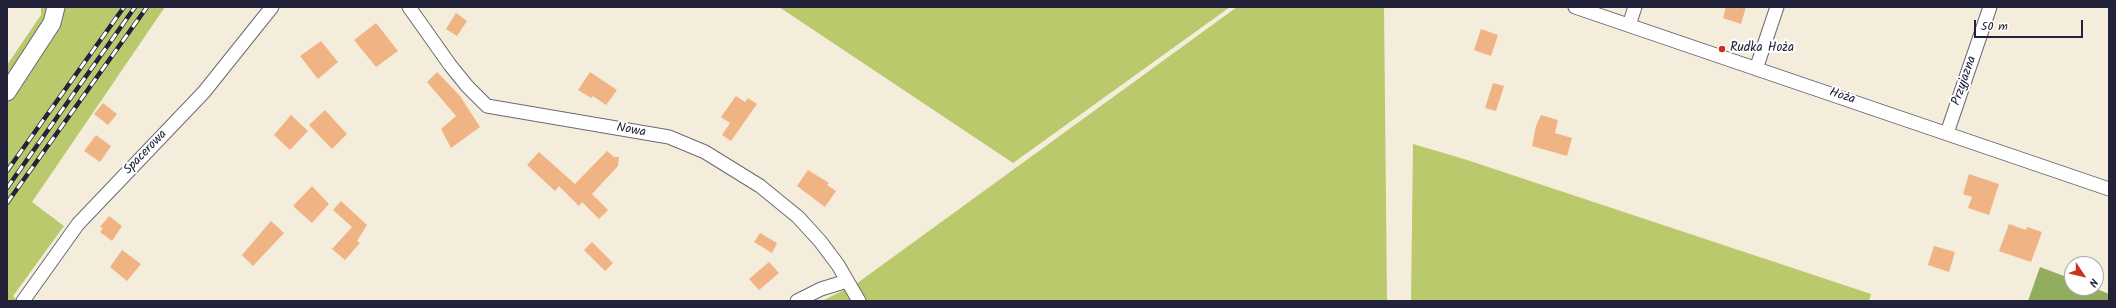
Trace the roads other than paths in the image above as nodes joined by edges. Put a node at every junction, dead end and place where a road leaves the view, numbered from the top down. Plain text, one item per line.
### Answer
1 (56, 7) edge
2 (272, 7) edge
3 (409, 7) edge
4 (1574, 7) edge
5 (1635, 7) edge
6 (1777, 7) edge
7 (1990, 7) edge
8 (1629, 24) junction
9 (1756, 69) junction
10 (7, 92) edge
11 (1947, 132) junction
12 (2109, 189) edge
13 (847, 281) junction
14 (23, 301) edge
15 (797, 301) edge
16 (859, 301) edge

1 - 10 street
2 - 14 street, Spacerowa
3 - 13 street, Nowa
4 - 8 street, Hoża
5 - 8 street
6 - 9 street
7 - 11 street, Przyjazna
8 - 9 street, Hoża
9 - 11 street, Hoża
11 - 12 street, Hoża
13 - 15 street
13 - 16 street, Nowa

